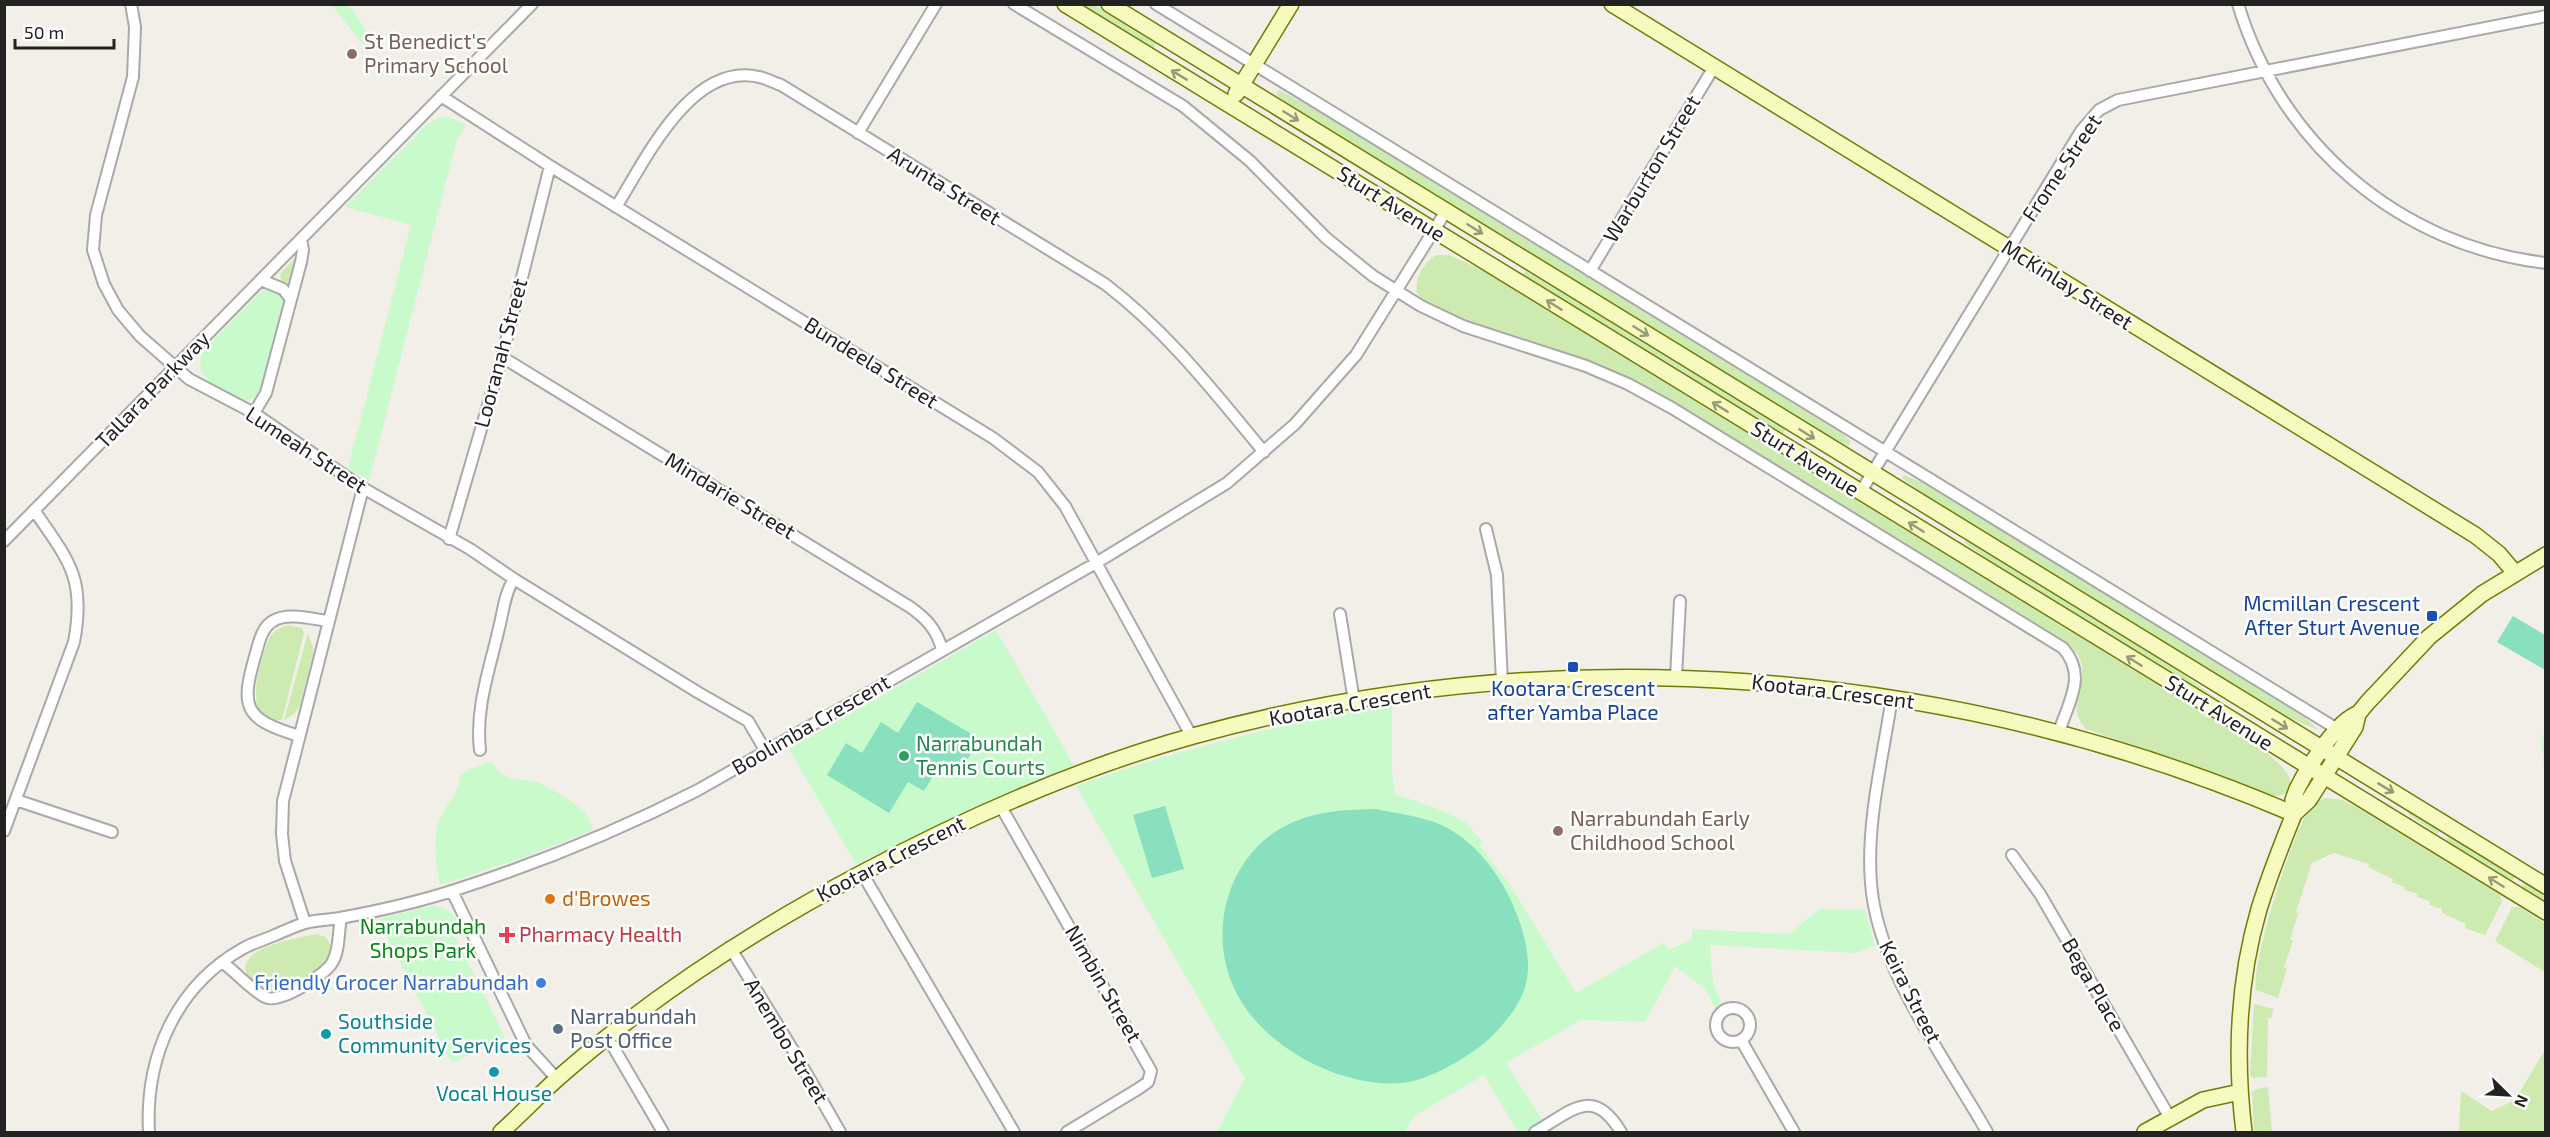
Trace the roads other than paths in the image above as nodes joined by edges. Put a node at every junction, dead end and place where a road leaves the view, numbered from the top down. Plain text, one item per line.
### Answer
1 (131, 4) edge
2 (532, 4) edge
3 (936, 4) edge
4 (1014, 4) edge
5 (1065, 4) edge
6 (1109, 4) edge
7 (1156, 4) edge
8 (1291, 4) edge
9 (1612, 4) edge
10 (2238, 4) edge
11 (2546, 16) edge
12 (1254, 65) junction
13 (1714, 67) junction
14 (2265, 71) junction
15 (1241, 86) junction
16 (441, 96) junction
17 (1229, 105) junction
18 (858, 133) junction
19 (550, 166) junction
20 (616, 207) junction
21 (1446, 211) junction
22 (1434, 231) junction
23 (301, 239) junction
24 (2009, 249) junction
25 (2546, 263) edge
26 (1590, 271) junction
27 (261, 280) junction
28 (1397, 291) junction
29 (290, 298) junction
30 (502, 357) junction
31 (175, 367) junction
32 (254, 413) junction
33 (1264, 452) junction
34 (1885, 452) junction
35 (1872, 473) junction
36 (363, 488) junction
37 (1860, 493) junction
38 (34, 510) junction
39 (1486, 529) dead end
40 (449, 539) junction
41 (4, 541) edge
42 (2546, 555) edge
43 (1096, 563) junction
44 (2515, 573) junction
45 (514, 579) junction
46 (1680, 601) dead end
47 (1340, 614) dead end
48 (328, 621) junction
49 (942, 649) junction
50 (1676, 677) junction
51 (1502, 682) junction
52 (1892, 697) junction
53 (1354, 701) junction
54 (2059, 732) junction
55 (2343, 733) junction
56 (299, 736) junction
57 (1192, 736) junction
58 (480, 750) dead end
59 (765, 750) junction
60 (2329, 754) junction
61 (2309, 769) junction
62 (2323, 777) junction
63 (16, 800) junction
64 (1000, 805) junction
65 (2294, 814) junction
66 (4, 831) edge
67 (112, 832) dead end
68 (2012, 855) dead end
69 (862, 873) junction
70 (2546, 886) edge
71 (452, 891) junction
72 (2546, 912) edge
73 (341, 918) junction
74 (304, 923) junction
75 (731, 949) junction
76 (222, 962) junction
77 (608, 1038) junction
78 (1741, 1040) dead end
79 (557, 1079) junction
80 (2240, 1092) junction
81 (2170, 1118) junction
82 (149, 1132) edge
83 (501, 1132) edge
84 (663, 1132) edge
85 (840, 1132) edge
86 (1014, 1132) edge
87 (1067, 1132) edge
88 (1536, 1132) edge
89 (1621, 1132) edge
90 (1794, 1132) edge
91 (1987, 1132) edge
92 (2145, 1132) edge
93 (2244, 1132) edge

1 - 31 street, Lumeah Street
2 - 16 street, Tallara Parkway
3 - 18 street
4 - 28 street, Sturt Avenue
17 -> 5 street, Sturt Avenue
6 - 15 street, Sturt Avenue
7 - 12 street
8 - 12 street
9 - 13 street, McKinlay Street
10 - 14 street
11 - 14 street, Frome Street
12 - 15 street
12 - 26 street
13 - 24 street, McKinlay Street
13 - 26 street, Warburton Street
14 - 24 street, Frome Street
14 - 25 street
15 - 17 street
15 -> 21 street, Sturt Avenue
16 - 19 street, Bundeela Street
16 - 23 street, Tallara Parkway
17 - 22 street, Sturt Avenue
18 - 20 street, Arunta Street
18 - 33 street, Arunta Street
19 - 20 street, Bundeela Street
19 - 30 street, Looranah Street
20 - 43 street, Bundeela Street
21 - 22 street, Boolimba Crescent
21 -> 35 street, Sturt Avenue
22 - 28 street, Boolimba Crescent
37 -> 22 street, Sturt Avenue
23 - 27 street, Tallara Parkway
23 - 29 street
24 - 34 street, Frome Street
24 - 44 street, McKinlay Street
26 - 34 street
27 - 29 street
27 - 31 street, Tallara Parkway
28 - 33 street, Boolimba Crescent
28 - 54 street, Sturt Avenue
29 - 32 street
30 - 40 street, Looranah Street
30 - 49 street, Mindarie Street
31 - 32 street, Lumeah Street
31 - 38 street, Tallara Parkway
32 - 36 street, Lumeah Street
33 - 43 street, Boolimba Crescent
34 - 35 street, Frome Street
34 - 55 street
35 - 37 street, Frome Street
35 -> 60 street, Sturt Avenue
36 - 40 street, Lumeah Street
36 - 48 street
61 -> 37 street, Sturt Avenue
38 - 41 street, Tallara Parkway
38 - 63 street
39 - 51 street
40 - 45 street, Lumeah Street
42 - 44 street
43 - 49 street, Boolimba Crescent
43 - 57 street, Bundeela Street
44 - 55 street
45 - 58 street
45 - 59 street, Lumeah Street
46 - 50 street
47 - 53 street
48 - 56 street
48 - 56 street
49 - 59 street, Boolimba Crescent
50 - 51 street, Kootara Crescent
50 - 52 street, Kootara Crescent
51 - 53 street, Kootara Crescent
52 - 54 street, Kootara Crescent
52 - 91 street, Keira Street
53 - 57 street, Kootara Crescent
54 - 65 street, Kootara Crescent
55 - 60 street
56 - 74 street
57 - 64 street, Kootara Crescent
59 - 71 street, Boolimba Crescent
60 - 61 street
60 - 62 street
60 -> 70 street, Sturt Avenue
61 - 62 street, Sturt Avenue
61 - 65 street
62 - 65 street
72 -> 62 street, Sturt Avenue
63 - 66 street
63 - 67 street
64 - 69 street, Kootara Crescent
64 - 87 street, Nimbin Street
65 - 80 street
68 - 81 street, Bega Place
69 - 75 street, Kootara Crescent
69 - 86 street
71 - 73 street, Boolimba Crescent
71 - 79 street
73 - 74 street, Boolimba Crescent
73 - 76 street
74 - 76 street, Boolimba Crescent
75 - 77 street, Kootara Crescent
75 - 85 street, Anembo Street
76 - 82 street, Boolimba Crescent
77 - 79 street, Kootara Crescent
77 - 84 street
78 - 90 street
79 - 83 street, Kootara Crescent
80 - 81 street
80 - 93 street
81 - 92 street
88 - 89 street

